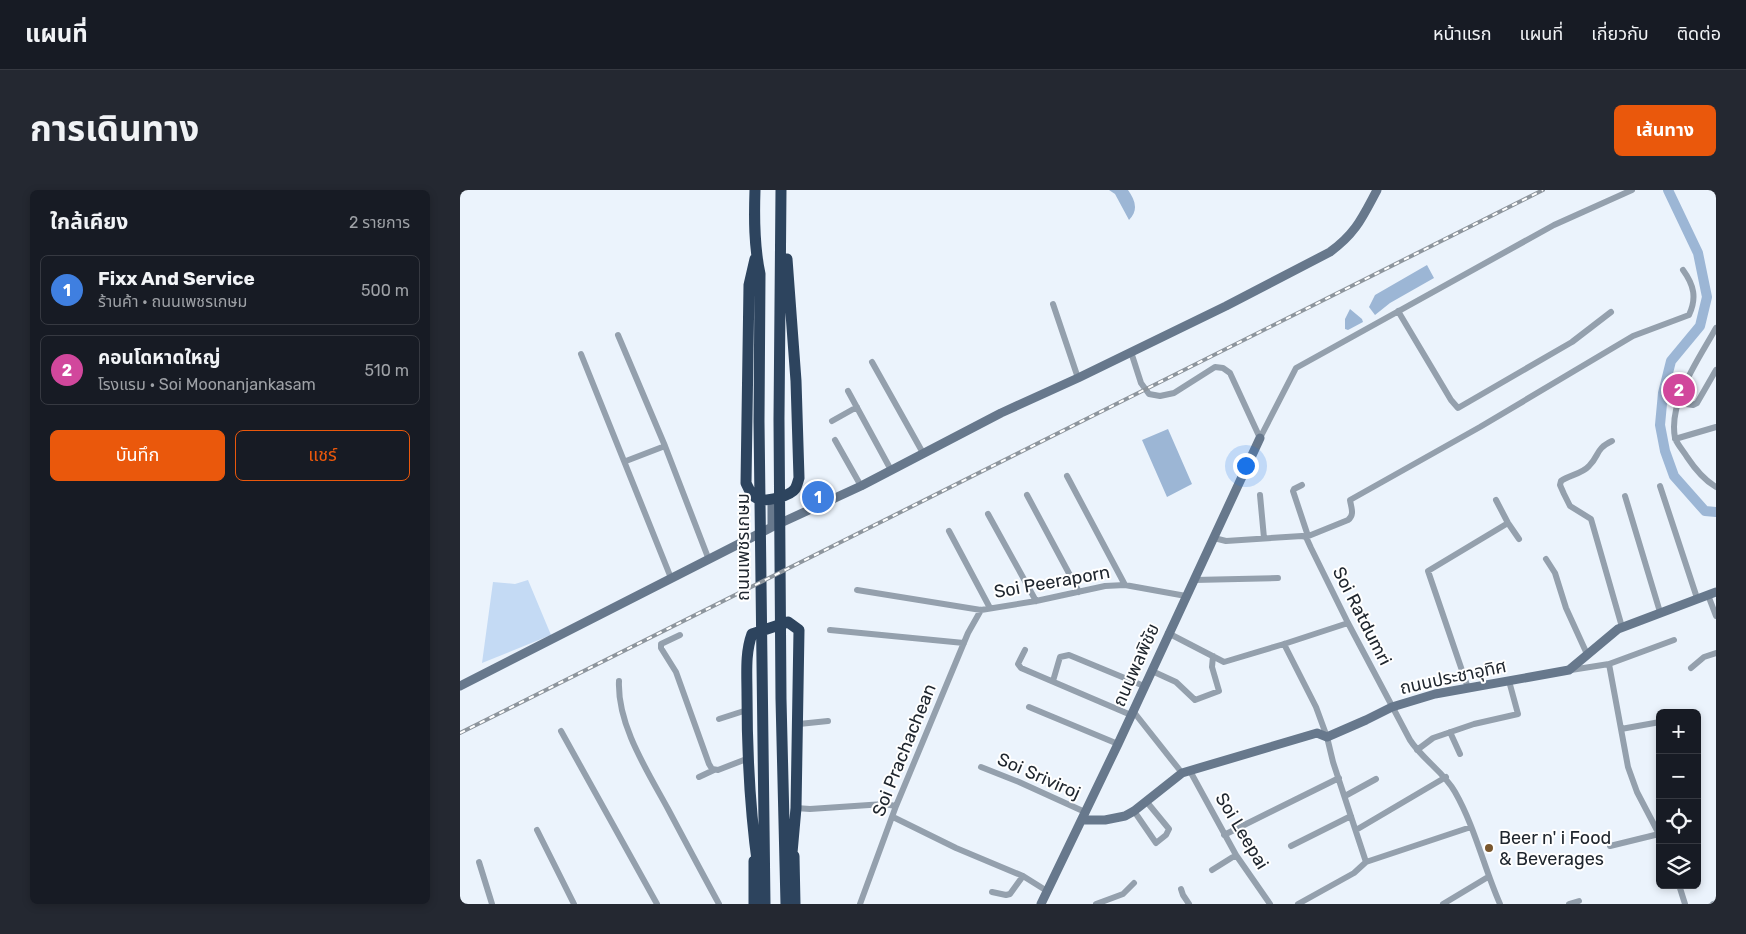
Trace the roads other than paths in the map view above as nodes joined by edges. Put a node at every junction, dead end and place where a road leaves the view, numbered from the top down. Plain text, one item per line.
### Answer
1 (755, 190) edge
2 (781, 190) edge
3 (1377, 190) edge
4 (1632, 190) edge
5 (782, 203) junction
6 (756, 254) junction
7 (1683, 270) dead end
8 (1053, 304) dead end
9 (1398, 311) junction
10 (1612, 312) dead end
11 (1716, 328) edge
12 (618, 335) dead end
13 (1131, 352) junction
14 (581, 354) dead end
15 (872, 362) dead end
16 (1716, 370) edge
17 (1078, 378) junction
18 (848, 391) dead end
19 (1679, 403) junction
20 (857, 407) junction
21 (832, 421) dead end
22 (1716, 427) edge
23 (1260, 438) junction
24 (1675, 439) junction
25 (835, 440) dead end
26 (1612, 441) dead end
27 (665, 446) junction
28 (923, 453) junction
29 (626, 461) junction
30 (891, 470) junction
31 (1067, 476) dead end
32 (1716, 480) edge
33 (1708, 482) junction
34 (1302, 485) dead end
35 (860, 486) junction
36 (1660, 486) dead end
37 (1716, 487) edge
38 (1027, 495) dead end
39 (1260, 495) dead end
40 (1626, 496) dead end
41 (772, 499) junction
42 (1496, 500) dead end
43 (988, 514) dead end
44 (1508, 523) junction
45 (772, 527) junction
46 (949, 531) dead end
47 (1214, 538) junction
48 (1264, 538) junction
49 (1306, 538) junction
50 (1519, 539) dead end
51 (1546, 559) dead end
52 (709, 560) junction
53 (672, 578) junction
54 (1278, 578) dead end
55 (1194, 580) junction
56 (1125, 585) junction
57 (856, 590) dead end
58 (1080, 592) junction
59 (1712, 594) edge
60 (1186, 596) junction
61 (1697, 598) junction
62 (1036, 602) junction
63 (990, 608) junction
64 (981, 610) junction
65 (1660, 612) junction
66 (1716, 616) edge
67 (1348, 623) junction
68 (1622, 627) junction
69 (830, 630) dead end
70 (1168, 634) junction
71 (680, 635) dead end
72 (1674, 640) dead end
73 (964, 643) junction
74 (1284, 644) junction
75 (1025, 650) dead end
76 (1716, 653) edge
77 (1587, 654) junction
78 (1213, 656) junction
79 (1609, 664) junction
80 (1691, 668) dead end
81 (1569, 670) junction
82 (1152, 671) junction
83 (1509, 681) junction
84 (619, 682) dead end
85 (1053, 682) junction
86 (460, 686) edge
87 (1144, 686) junction
88 (1468, 688) junction
89 (1029, 707) dead end
90 (1392, 707) junction
91 (747, 710) junction
92 (1132, 713) junction
93 (719, 719) dead end
94 (828, 721) dead end
95 (1656, 723) edge
96 (799, 724) junction
97 (1621, 729) junction
98 (561, 731) dead end
99 (1450, 732) junction
100 (1327, 737) junction
101 (1118, 744) junction
102 (1417, 750) junction
103 (1460, 754) dead end
104 (749, 758) junction
105 (981, 767) dead end
106 (714, 770) junction
107 (1186, 772) junction
108 (699, 777) dead end
109 (1446, 777) junction
110 (1339, 778) junction
111 (1376, 779) dead end
112 (1345, 796) junction
113 (1146, 801) junction
114 (896, 806) junction
115 (796, 808) junction
116 (1134, 811) junction
117 (1084, 816) junction
118 (1351, 816) junction
119 (893, 817) junction
120 (1471, 827) junction
121 (1656, 829) edge
122 (537, 830) dead end
123 (1356, 830) junction
124 (1224, 835) junction
125 (1656, 836) edge
126 (754, 840) junction
127 (793, 844) junction
128 (1291, 846) dead end
129 (1610, 846) dead end
130 (1236, 855) junction
131 (479, 862) dead end
132 (1366, 862) junction
133 (1212, 870) dead end
134 (1023, 876) junction
135 (1488, 877) junction
136 (1134, 883) dead end
137 (1181, 889) dead end
138 (1681, 889) edge
139 (1047, 891) junction
140 (992, 892) dead end
141 (1579, 901) dead end
142 (492, 904) edge
143 (574, 904) edge
144 (657, 904) edge
145 (719, 904) edge
146 (754, 904) edge
147 (764, 904) edge
148 (787, 904) edge
149 (795, 904) edge
150 (860, 904) edge
151 (1041, 904) edge
152 (1096, 904) edge
153 (1189, 904) edge
154 (1270, 904) edge
155 (1298, 904) edge
156 (1443, 904) edge
157 (1500, 904) edge
158 (1569, 904) edge
159 (1685, 904) edge

1 - 6 highway, ถนนเพชรเกษม
2 - 5 highway, ถนนเพชรเกษม
3 - 13 street
4 - 9 street
5 - 41 highway
5 - 148 highway, ถนนเพชรเกษม
6 - 41 highway
6 - 147 highway, ถนนเพชรเกษม
7 - 49 street
8 - 17 street
9 - 10 street
9 - 23 street
11 - 19 street
12 - 27 street
13 - 17 street
13 - 23 street
14 - 29 street
15 - 28 street
16 - 19 street
17 - 28 street
18 - 20 street
19 - 24 street
20 - 21 street
20 - 30 street
22 - 24 street
23 - 47 street, ถนนพลพิชัย
24 - 33 street
25 - 35 street
26 - 68 street
27 - 29 street
27 - 52 street
28 - 30 street
29 - 53 street
30 - 35 street
31 - 56 street
32 - 33 street
33 - 37 street
34 - 49 street, Soi Ratdumri
35 - 45 street
36 - 61 street
38 - 58 street
39 - 48 street
40 - 65 street
41 - 45 street
42 - 44 street
43 - 62 street
44 - 50 street
44 - 88 street
45 - 52 street
46 - 63 street
47 - 48 street
47 - 55 street, ถนนพลพิชัย
48 - 49 street
49 - 67 street, Soi Ratdumri
51 - 77 street
52 - 53 street
53 - 86 street
54 - 55 street
55 - 60 street, ถนนพลพิชัย
56 - 58 street, Soi Peeraporn
56 - 60 street, Soi Peeraporn
57 - 64 street
58 - 62 street, Soi Peeraporn
59 - 61 street
59 - 66 street
60 - 70 street, ถนนพลพิชัย
61 - 65 street
62 - 63 street, Soi Peeraporn
63 - 64 street, Soi Peeraporn
64 - 73 street, Soi Prachachean
65 - 68 street
67 - 74 street
67 - 90 street, Soi Ratdumri
68 - 77 street
69 - 73 street
70 - 78 street
70 - 82 street, ถนนพลพิชัย
71 - 106 street
72 - 79 street
73 - 114 street, Soi Prachachean
74 - 78 street
74 - 100 street
75 - 85 street
76 - 80 street
77 - 81 street
78 - 82 street
79 - 81 street
79 - 97 street
81 - 83 street, ถนนประชาอุทิศ
82 - 87 street, ถนนพลพิชัย
83 - 88 street, ถนนประชาอุทิศ
83 - 99 street
84 - 145 street
85 - 87 street
85 - 92 street
87 - 92 street, ถนนพลพิชัย
88 - 90 street, ถนนประชาอุทิศ
89 - 101 street
90 - 100 street, ถนนประชาอุทิศ
90 - 102 street, Soi Ratdumri
91 - 93 street
91 - 96 highway
91 - 104 highway
92 - 101 street, ถนนพลพิชัย
92 - 107 street, Soi Leepai
94 - 96 street
95 - 97 street
96 - 115 highway
97 - 121 street
98 - 144 street
99 - 102 street
99 - 103 street
100 - 107 street, ถนนประชาอุทิศ
100 - 110 street
101 - 117 street, ถนนพลพิชัย
102 - 109 street, Soi Ratdumri
104 - 106 street
104 - 126 highway
105 - 117 street, Soi Sriviroj
106 - 108 street
107 - 113 street, ถนนประชาอุทิศ
107 - 124 street, Soi Leepai
109 - 120 street, Soi Ratdumri
109 - 123 street
110 - 112 street
110 - 124 street
111 - 112 street
112 - 118 street
113 - 116 street, ถนนประชาอุทิศ
113 - 116 street
114 - 115 street
114 - 119 street, Soi Prachachean
115 - 127 highway
116 - 117 street, ถนนประชาอุทิศ
117 - 139 street, ถนนพลพิชัย
118 - 123 street
118 - 128 street
119 - 134 street
119 - 150 street, Soi Prachachean
120 - 132 street
120 - 135 street, Soi Ratdumri
122 - 143 street
123 - 132 street
124 - 130 street, Soi Leepai
125 - 129 street
126 - 146 highway
126 - 147 highway
127 - 148 highway
127 - 149 highway
130 - 133 street
130 - 154 street, Soi Leepai
131 - 142 street
132 - 155 street
134 - 139 street
134 - 140 street
135 - 156 street
135 - 157 street, Soi Ratdumri
136 - 152 street
137 - 153 street
138 - 159 street
139 - 151 street, ถนนพลพิชัย
141 - 158 street

